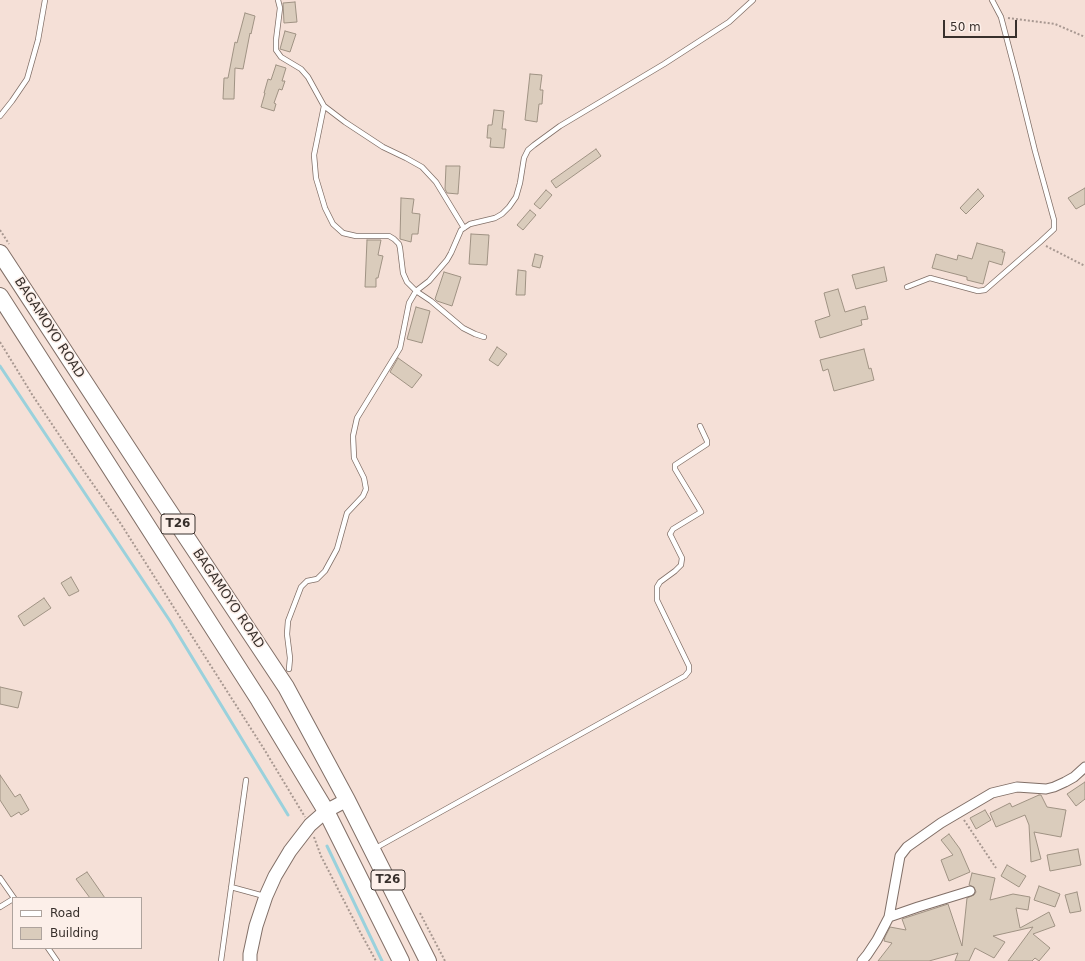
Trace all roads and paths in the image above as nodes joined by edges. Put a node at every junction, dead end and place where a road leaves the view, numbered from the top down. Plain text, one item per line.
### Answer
1 (45, 0) edge
2 (278, 0) edge
3 (753, 0) edge
4 (992, 0) edge
5 (1001, 17) junction
6 (1085, 37) edge
7 (324, 106) junction
8 (0, 116) edge
9 (464, 228) junction
10 (1040, 242) junction
11 (0, 253) edge
12 (1085, 266) edge
13 (907, 287) dead end
14 (416, 291) junction
15 (0, 296) edge
16 (484, 337) dead end
17 (0, 342) edge
18 (700, 426) dead end
19 (289, 669) dead end
20 (1085, 767) edge
21 (246, 780) dead end
22 (347, 800) junction
23 (326, 811) junction
24 (960, 812) junction
25 (310, 825) junction
26 (372, 850) junction
27 (996, 868) dead end
28 (0, 878) edge
29 (231, 888) junction
30 (970, 891) dead end
31 (266, 896) junction
32 (13, 897) edge
33 (12, 899) edge
34 (0, 907) edge
35 (889, 917) junction
36 (49, 949) edge
37 (57, 961) edge
38 (221, 961) edge
39 (250, 961) edge
40 (376, 961) edge
41 (401, 961) edge
42 (428, 961) edge
43 (862, 961) edge

1 - 8 lane
2 - 7 lane
3 - 9 lane
4 - 5 lane
5 - 6 path
5 - 10 lane
7 - 9 lane
7 - 14 lane
9 - 14 lane
10 - 12 path
10 - 13 lane
11 - 22 highway, BAGAMOYO ROAD / T26
14 - 16 lane
14 - 19 lane
15 - 23 highway, BAGAMOYO ROAD / T26
17 - 25 path
18 - 26 lane
20 - 24 street
21 - 29 lane
22 - 23 main road
22 - 26 highway, BAGAMOYO ROAD / T26
23 - 25 main road
23 - 41 highway, BAGAMOYO ROAD / T26
24 - 27 path
24 - 35 street
25 - 31 main road
25 - 40 path
26 - 42 highway, BAGAMOYO ROAD / T26
28 - 32 lane
29 - 31 lane
29 - 38 lane
30 - 35 street
31 - 39 main road
33 - 34 lane
35 - 43 street
36 - 37 lane

